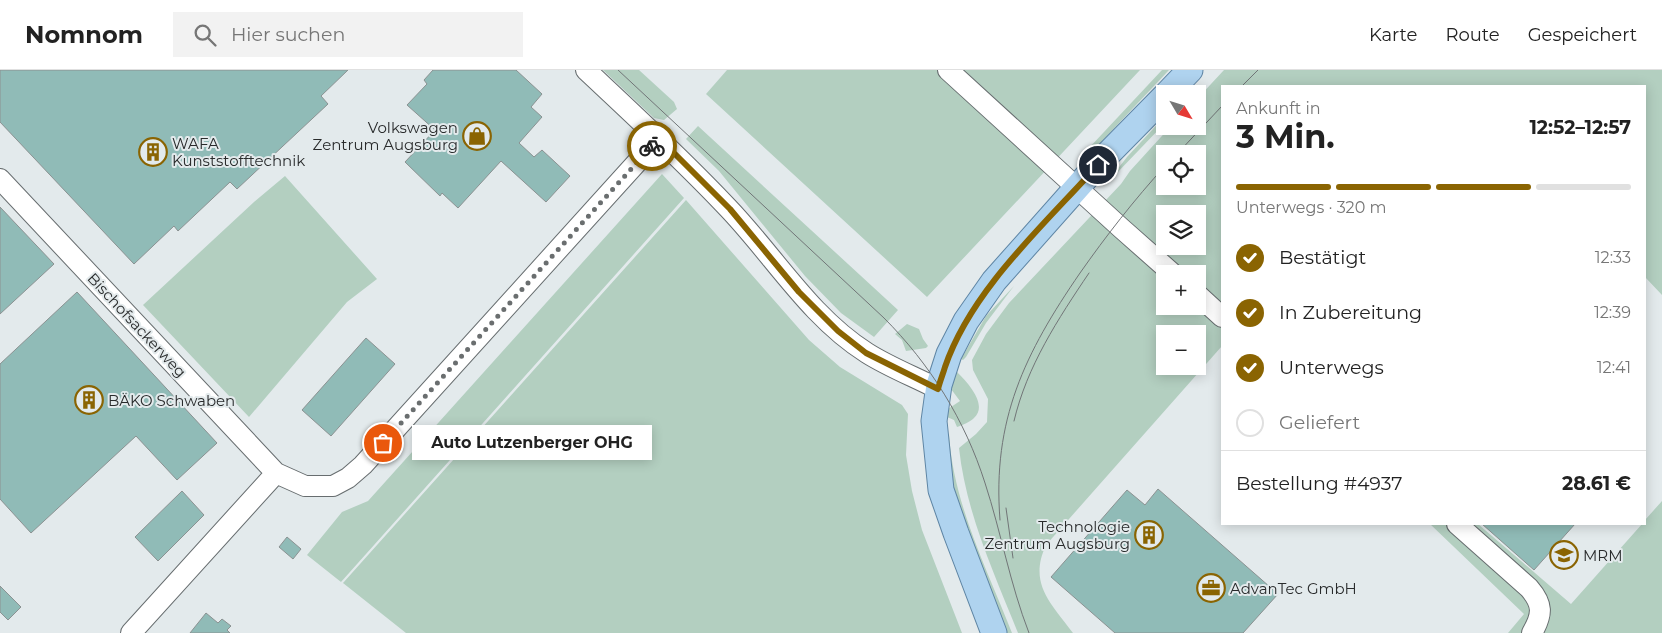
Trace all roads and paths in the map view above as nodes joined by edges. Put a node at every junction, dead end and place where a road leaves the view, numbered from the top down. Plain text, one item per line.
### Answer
1 (586, 70) edge
2 (948, 70) edge
3 (1190, 70) edge
4 (1176, 85) edge
5 (1156, 105) edge
6 (659, 138) junction
7 (0, 179) edge
8 (1076, 188) junction
9 (1163, 265) edge
10 (1206, 302) edge
11 (1221, 315) edge
12 (938, 389) junction
13 (276, 473) junction
14 (1458, 525) edge
15 (131, 633) edge
16 (994, 633) edge
17 (1532, 633) edge

1 - 6 street
2 - 8 street
3 - 4 main road
5 - 8 main road
6 - 12 street
6 - 13 street, Bischofsackerweg
7 - 13 street, Bischofsackerweg
8 - 9 street
8 - 12 main road
10 - 11 street
12 - 16 main road
13 - 15 street
14 - 17 street

